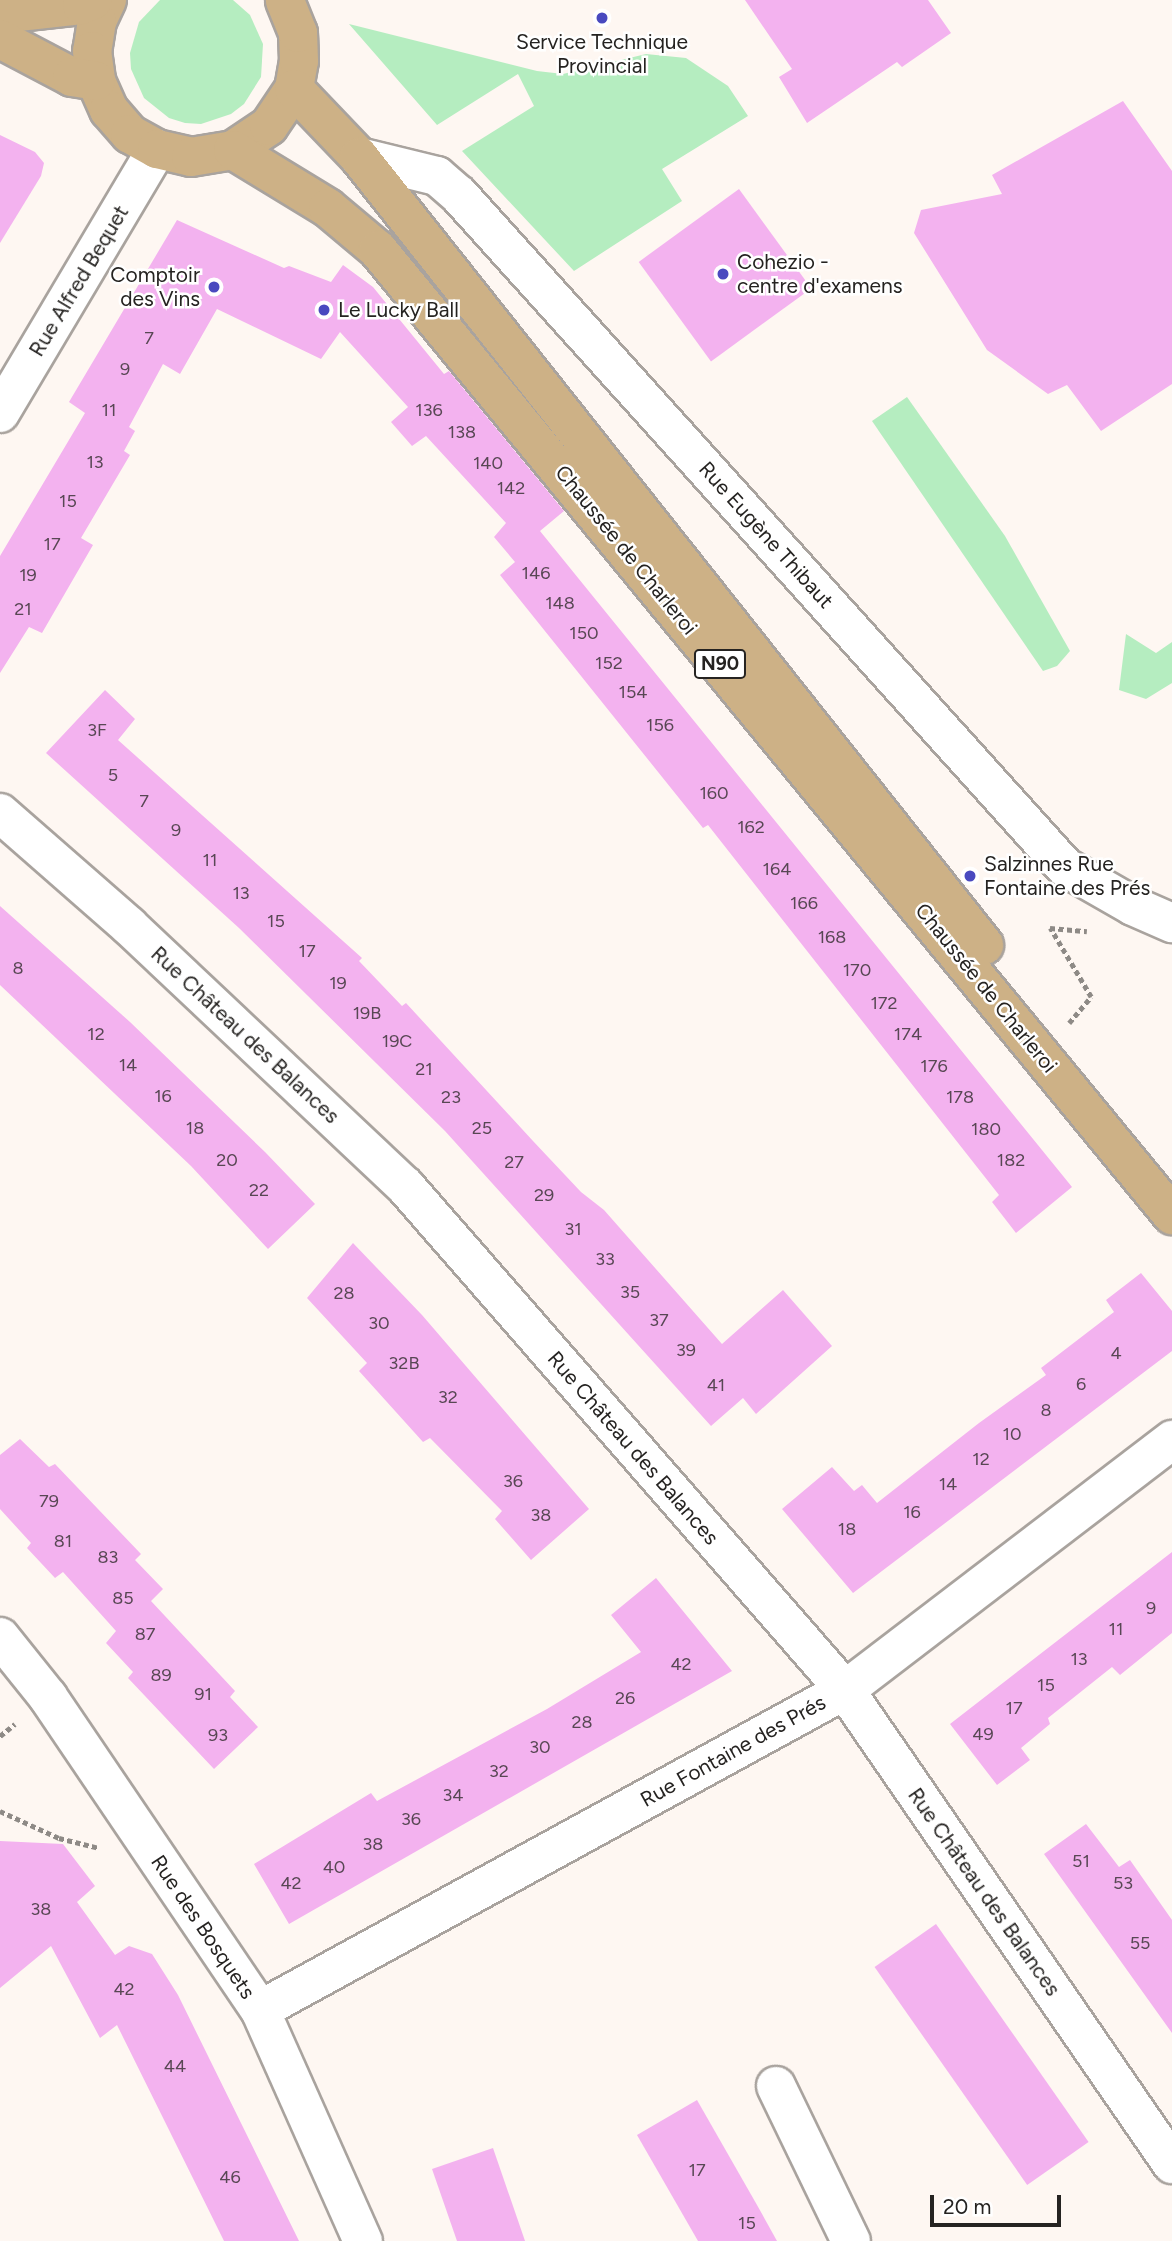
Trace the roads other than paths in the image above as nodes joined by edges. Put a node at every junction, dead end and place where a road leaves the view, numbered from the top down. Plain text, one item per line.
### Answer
1 (93, 0) edge
2 (107, 0) edge
3 (285, 0) edge
4 (0, 14) edge
5 (0, 39) edge
6 (96, 81) junction
7 (294, 89) junction
8 (157, 149) junction
9 (233, 150) junction
10 (359, 157) junction
11 (0, 413) edge
12 (0, 813) edge
13 (1172, 923) edge
14 (1172, 1175) edge
15 (1172, 1215) edge
16 (1172, 1440) edge
17 (0, 1637) edge
18 (845, 1690) junction
19 (260, 2010) junction
20 (776, 2086) dead end
21 (1172, 2164) edge
22 (363, 2241) edge
23 (851, 2241) edge

1 - 4 main road
2 - 6 main road
3 - 7 main road
5 - 6 main road
6 - 8 main road
7 - 9 main road
7 - 10 main road, Chaussée de Charleroi / N90
8 - 9 main road
8 - 11 street, Rue Alfred Bequet
9 - 15 main road, Chaussée de Charleroi / N90
10 - 13 street, Rue Eugène Thibaut
10 - 14 main road, Chaussée de Charleroi / N90
12 - 18 street, Rue Château des Balances
16 - 18 street, Rue Fontaine des Prés
17 - 19 street, Rue des Bosquets
18 - 19 street, Rue Fontaine des Prés
18 - 21 street, Rue Château des Balances
19 - 22 street, Rue des Bosquets
20 - 23 street

